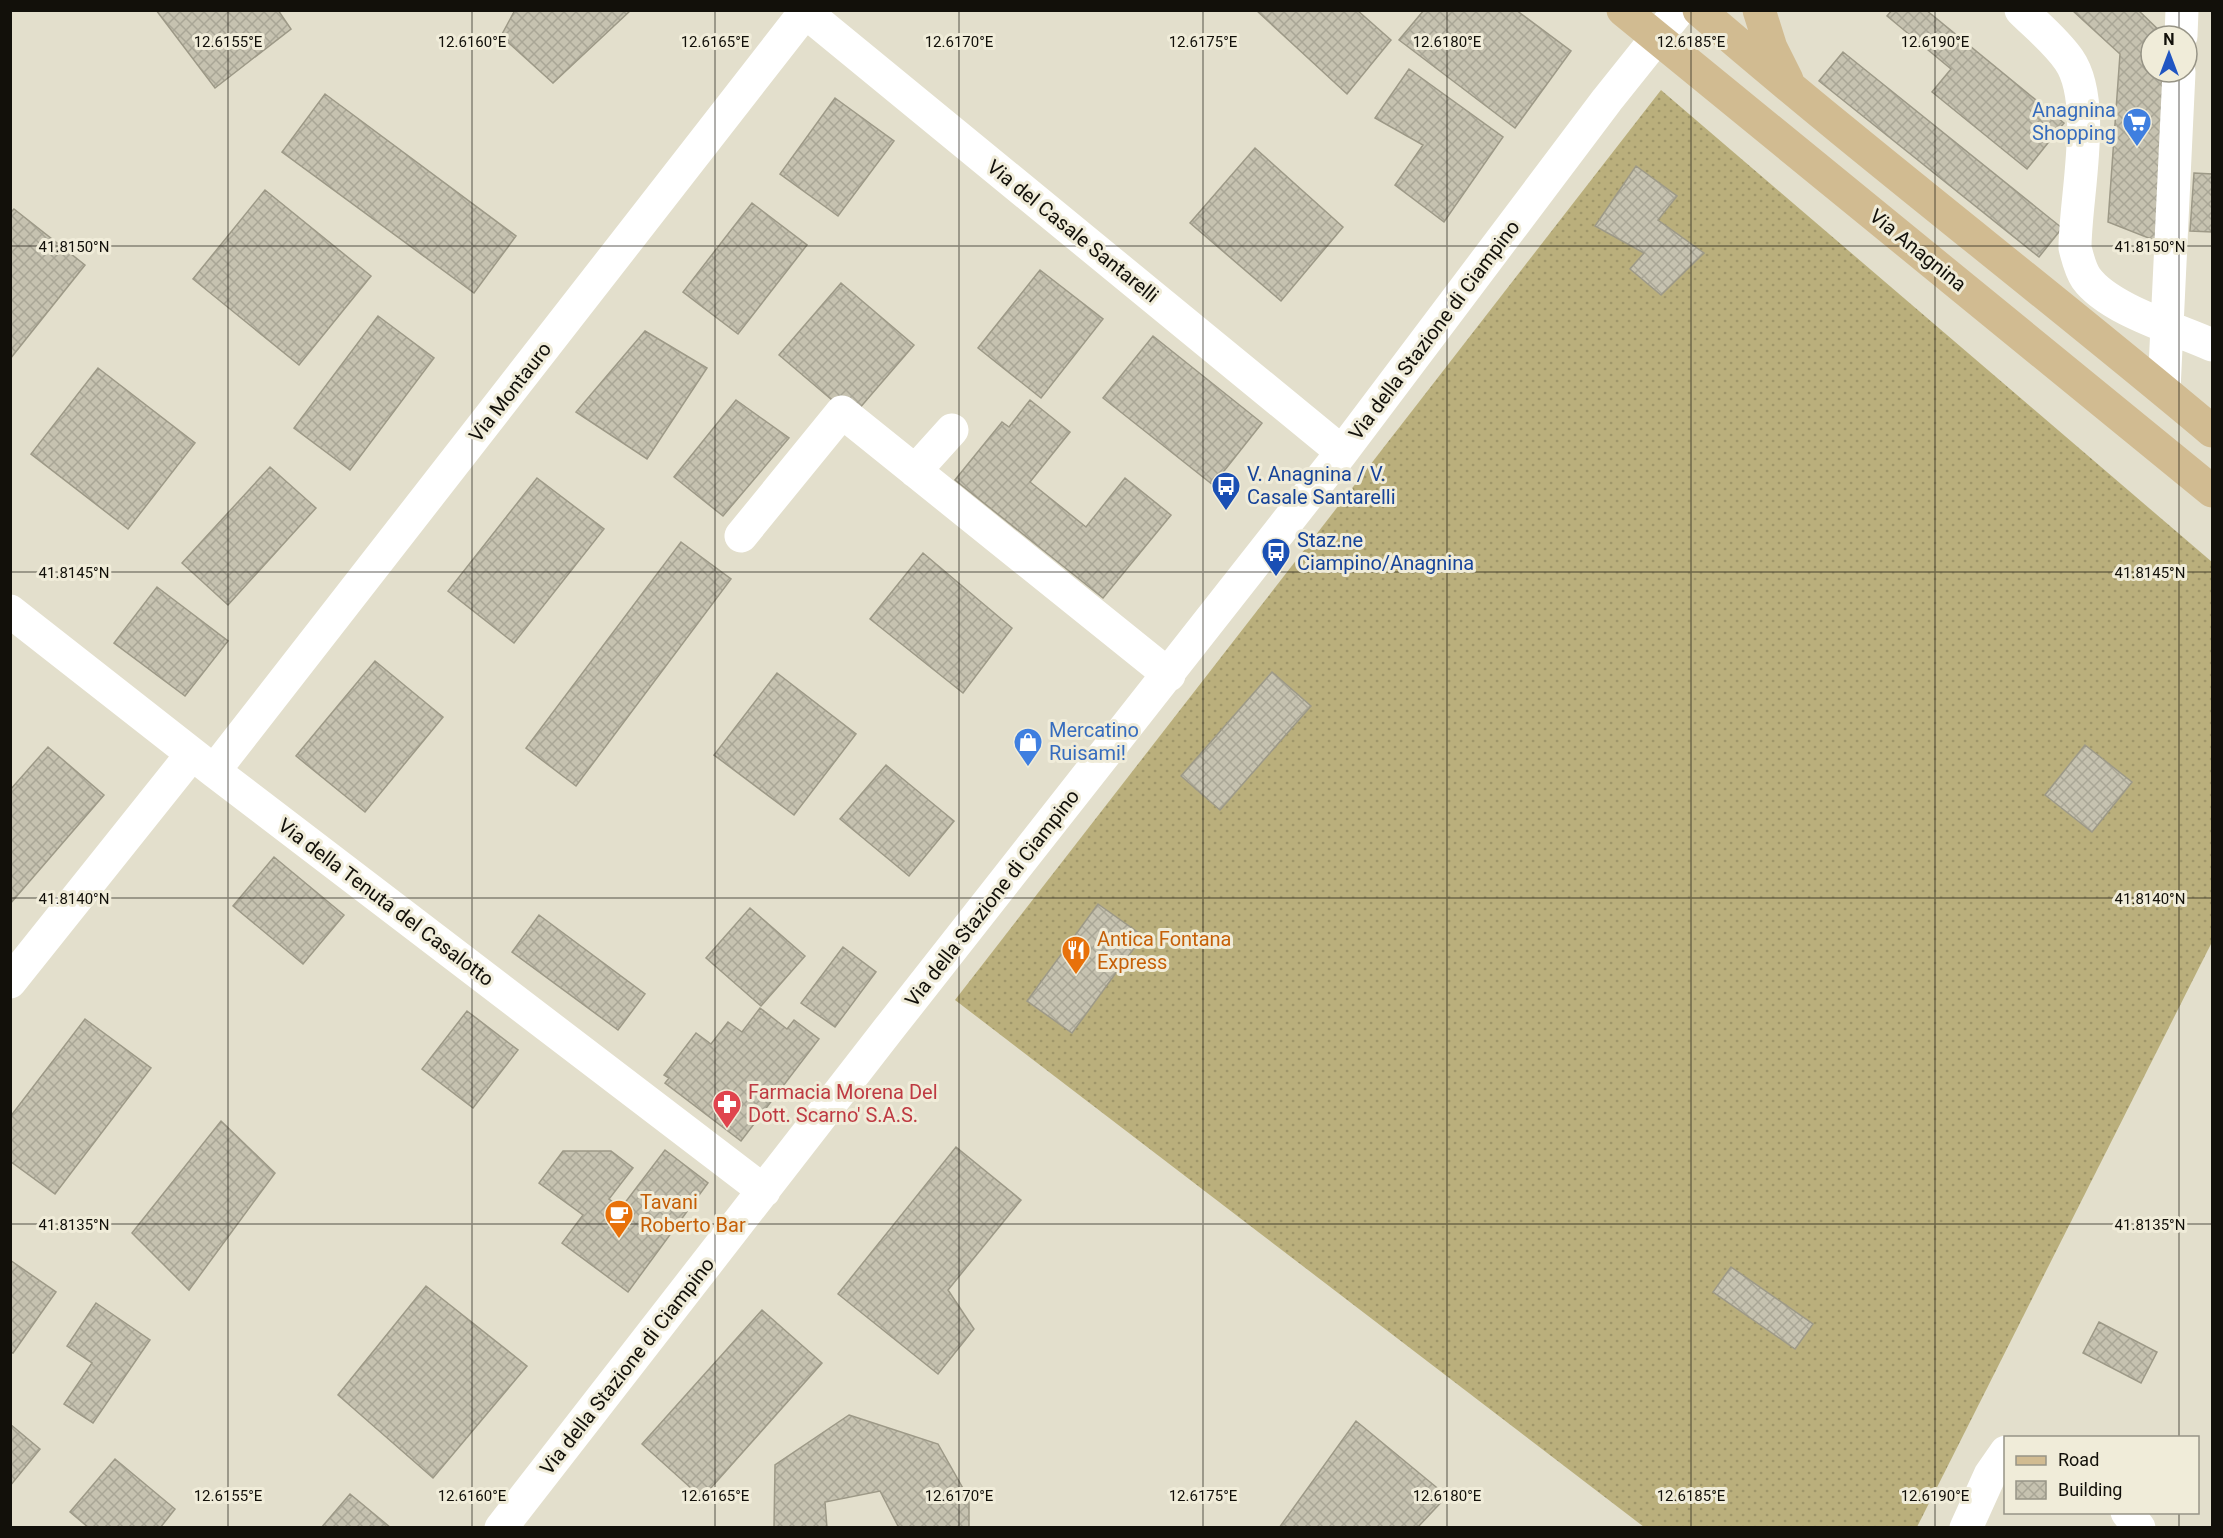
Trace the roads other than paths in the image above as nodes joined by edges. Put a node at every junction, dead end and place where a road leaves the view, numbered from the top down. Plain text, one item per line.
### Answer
1 (1623, 10) edge
2 (1679, 10) edge
3 (1699, 10) edge
4 (1759, 10) edge
5 (2021, 10) edge
6 (804, 11) edge
7 (1657, 38) junction
8 (2178, 84) edge
9 (1794, 92) junction
10 (2167, 325) junction
11 (2212, 345) edge
12 (2164, 390) junction
13 (952, 429) dead end
14 (2212, 431) edge
15 (1342, 452) junction
16 (915, 471) junction
17 (2212, 491) edge
18 (741, 536) dead end
19 (10, 611) edge
20 (1169, 675) junction
21 (203, 762) junction
22 (10, 982) edge
23 (764, 1191) junction
24 (2004, 1455) edge
25 (2129, 1514) edge
26 (501, 1527) edge
27 (1966, 1527) edge
28 (2139, 1527) edge

1 - 7 main road, Via Anagnina
2 - 7 street, Via della Stazione di Ciampino
3 - 9 main road
4 - 9 main road
5 - 10 street
6 - 15 street, Via del Casale Santarelli
6 - 21 street, Via Montauro
7 - 15 street, Via della Stazione di Ciampino
7 - 17 main road, Via Anagnina
8 - 10 street
9 - 12 main road
10 - 11 street
10 - 12 street
12 - 14 main road
13 - 16 street
15 - 20 street, Via della Stazione di Ciampino
16 - 18 street
16 - 20 street
19 - 21 street, Via della Tenuta del Casalotto
20 - 23 street, Via della Stazione di Ciampino
21 - 22 street, Via Montauro
21 - 23 street, Via della Tenuta del Casalotto
23 - 26 street, Via della Stazione di Ciampino
24 - 27 street
25 - 28 street

